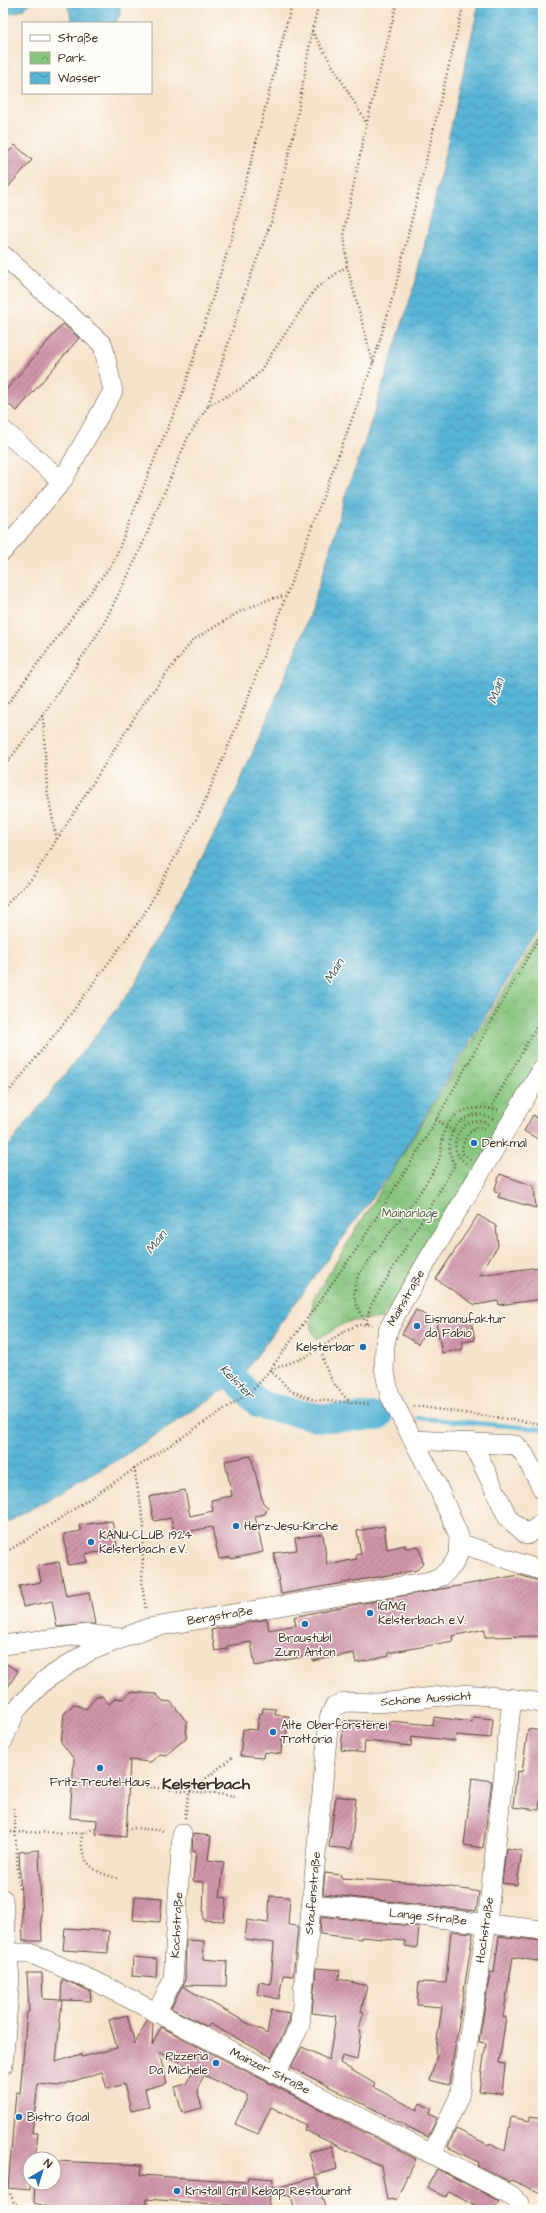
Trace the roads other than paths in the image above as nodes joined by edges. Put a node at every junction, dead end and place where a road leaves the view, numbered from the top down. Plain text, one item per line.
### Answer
1 (3, 255) edge
2 (3, 430) edge
3 (62, 481) junction
4 (3, 551) edge
5 (543, 1068) edge
6 (414, 1440) junction
7 (472, 1442) junction
8 (543, 1490) edge
9 (543, 1522) edge
10 (527, 1535) junction
11 (459, 1544) junction
12 (521, 1563) junction
13 (543, 1571) edge
14 (122, 1638) junction
15 (3, 1645) edge
16 (512, 1698) junction
17 (543, 1703) edge
18 (334, 1707) joint
19 (3, 1741) edge
20 (182, 1833) road end
21 (3, 1899) edge
22 (313, 1904) junction
23 (487, 1923) junction
24 (543, 1930) edge
25 (7, 1953) junction
26 (156, 2013) junction
27 (5, 2028) edge
28 (3, 2065) edge
29 (276, 2074) junction
30 (432, 2154) junction
31 (521, 2210) edge

1 - 3 street
2 - 3 street
3 - 4 street
5 - 6 street, Mainstraße
6 - 7 street
6 - 11 street, Mainstraße
7 - 8 street
7 - 10 street
9 - 10 street
10 - 12 street
11 - 12 street
11 - 14 street, Bergstraße
12 - 13 street
14 - 15 street
14 - 19 street, Bergstraße
16 - 17 street, Schöne Aussicht
16 - 18 street, Schöne Aussicht
16 - 23 street, Hochstraße
18 - 22 street, Staufenstraße
20 - 26 street, Kochstraße
21 - 25 street
22 - 23 street, Lange Straße
22 - 29 street, Staufenstraße
23 - 24 street, Lange Straße
23 - 30 street, Hochstraße
25 - 26 street, Mainzer Straße
25 - 27 street
26 - 29 street, Mainzer Straße
27 - 28 street
29 - 30 street, Mainzer Straße
30 - 31 street, Mainzer Straße

